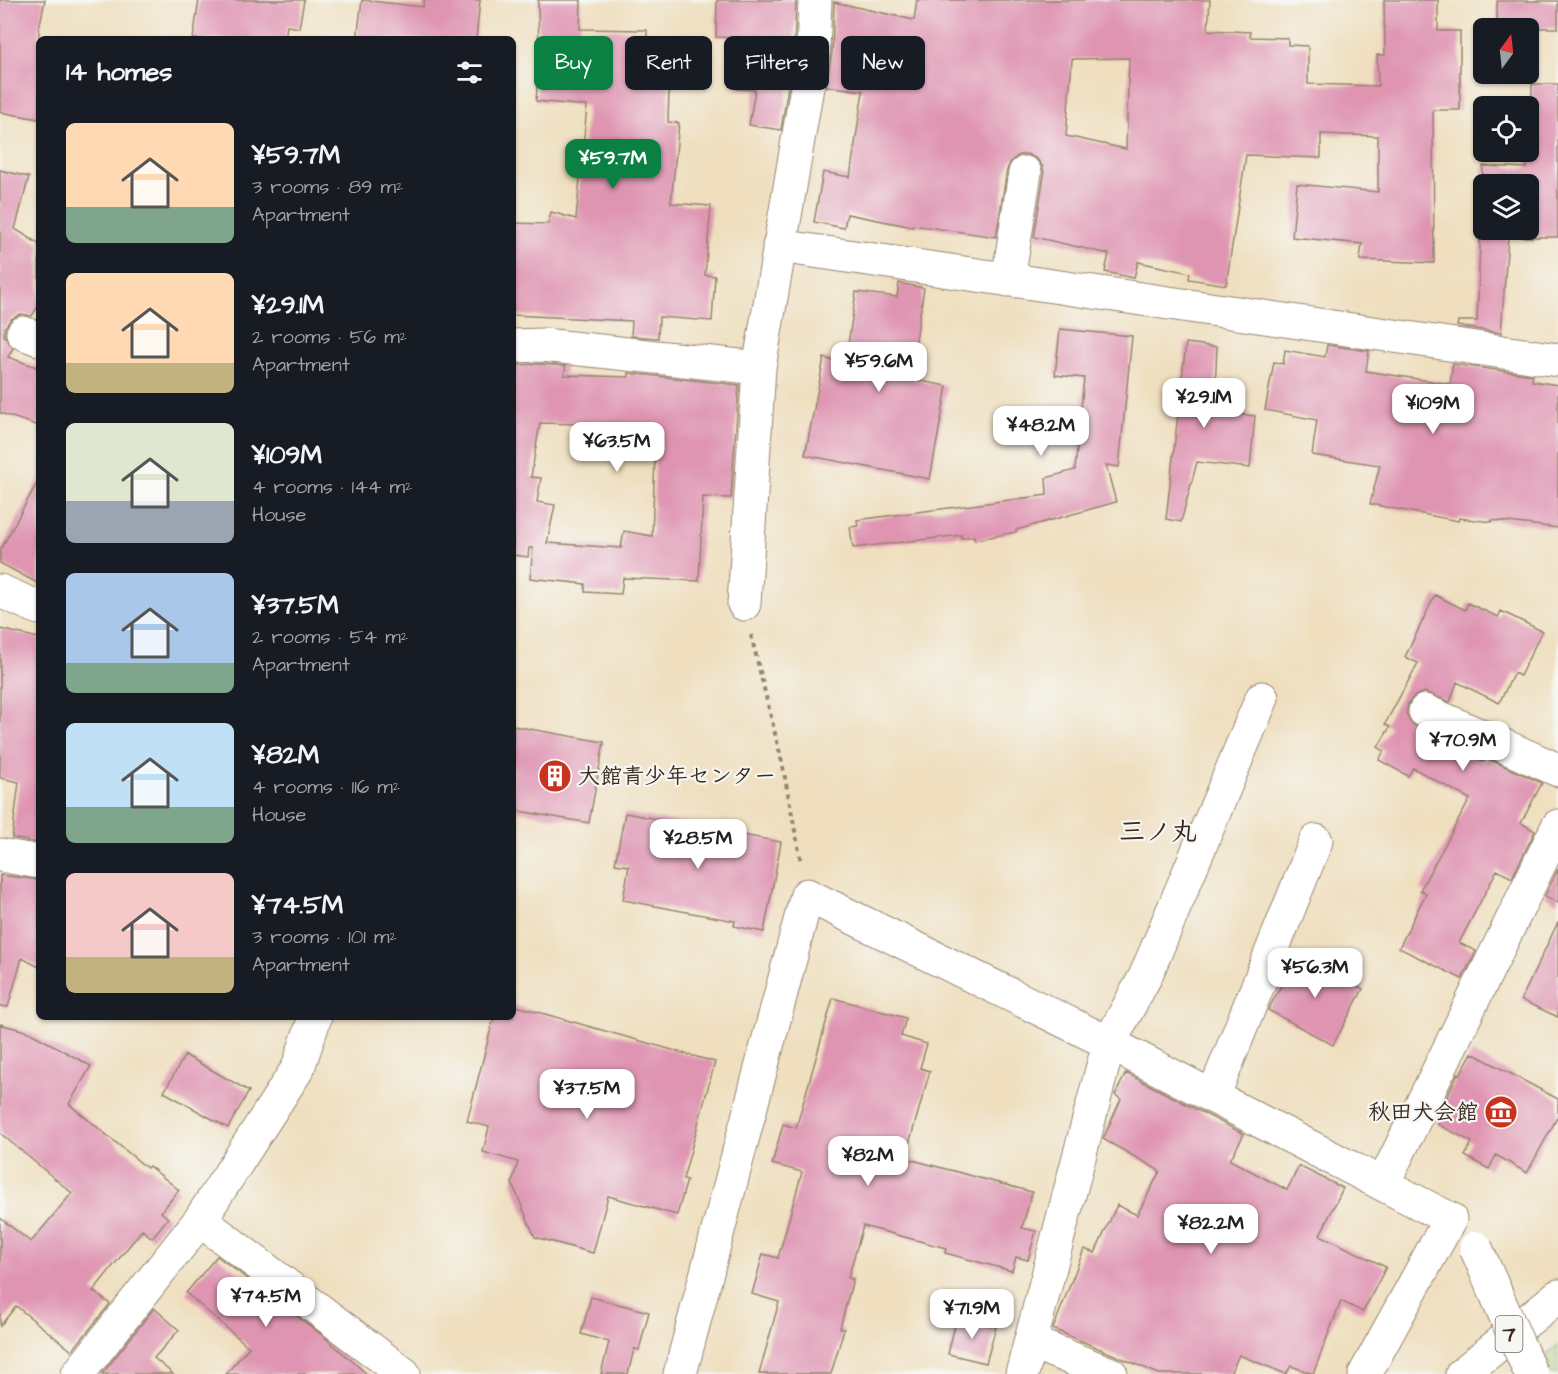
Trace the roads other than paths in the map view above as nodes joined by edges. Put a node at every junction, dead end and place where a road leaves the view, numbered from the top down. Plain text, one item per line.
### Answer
1 (815, 0) edge
2 (1025, 172) dead end
3 (779, 246) junction
4 (1008, 280) junction
5 (516, 346) edge
6 (1558, 360) edge
7 (759, 368) junction
8 (0, 591) edge
9 (744, 604) road end
10 (36, 607) edge
11 (1262, 698) dead end
12 (1425, 711) dead end
13 (1558, 770) edge
14 (1558, 826) edge
15 (1316, 841) dead end
16 (0, 855) edge
17 (36, 861) edge
18 (314, 1020) edge
19 (1109, 1043) junction
20 (1213, 1097) junction
21 (1383, 1184) junction
22 (1450, 1219) junction
23 (200, 1220) junction
24 (1558, 1296) edge
25 (1030, 1342) junction
26 (78, 1374) edge
27 (404, 1374) edge
28 (680, 1374) edge
29 (1022, 1374) edge
30 (1111, 1374) edge
31 (1365, 1374) edge
32 (1462, 1374) edge
33 (1531, 1374) edge

1 - 3 main road
2 - 4 main road
3 - 4 main road
3 - 7 main road
4 - 6 main road
5 - 7 main road
7 - 9 main road
8 - 10 main road
11 - 19 main road
12 - 13 main road
14 - 21 main road
15 - 20 main road
16 - 17 main road
18 - 23 main road
19 - 20 main road
19 - 25 main road
19 - 28 main road
20 - 21 main road
21 - 22 main road
22 - 31 main road
22 - 33 main road, bridge
23 - 26 main road
23 - 27 main road
24 - 32 main road, 7
25 - 29 main road
25 - 30 main road

